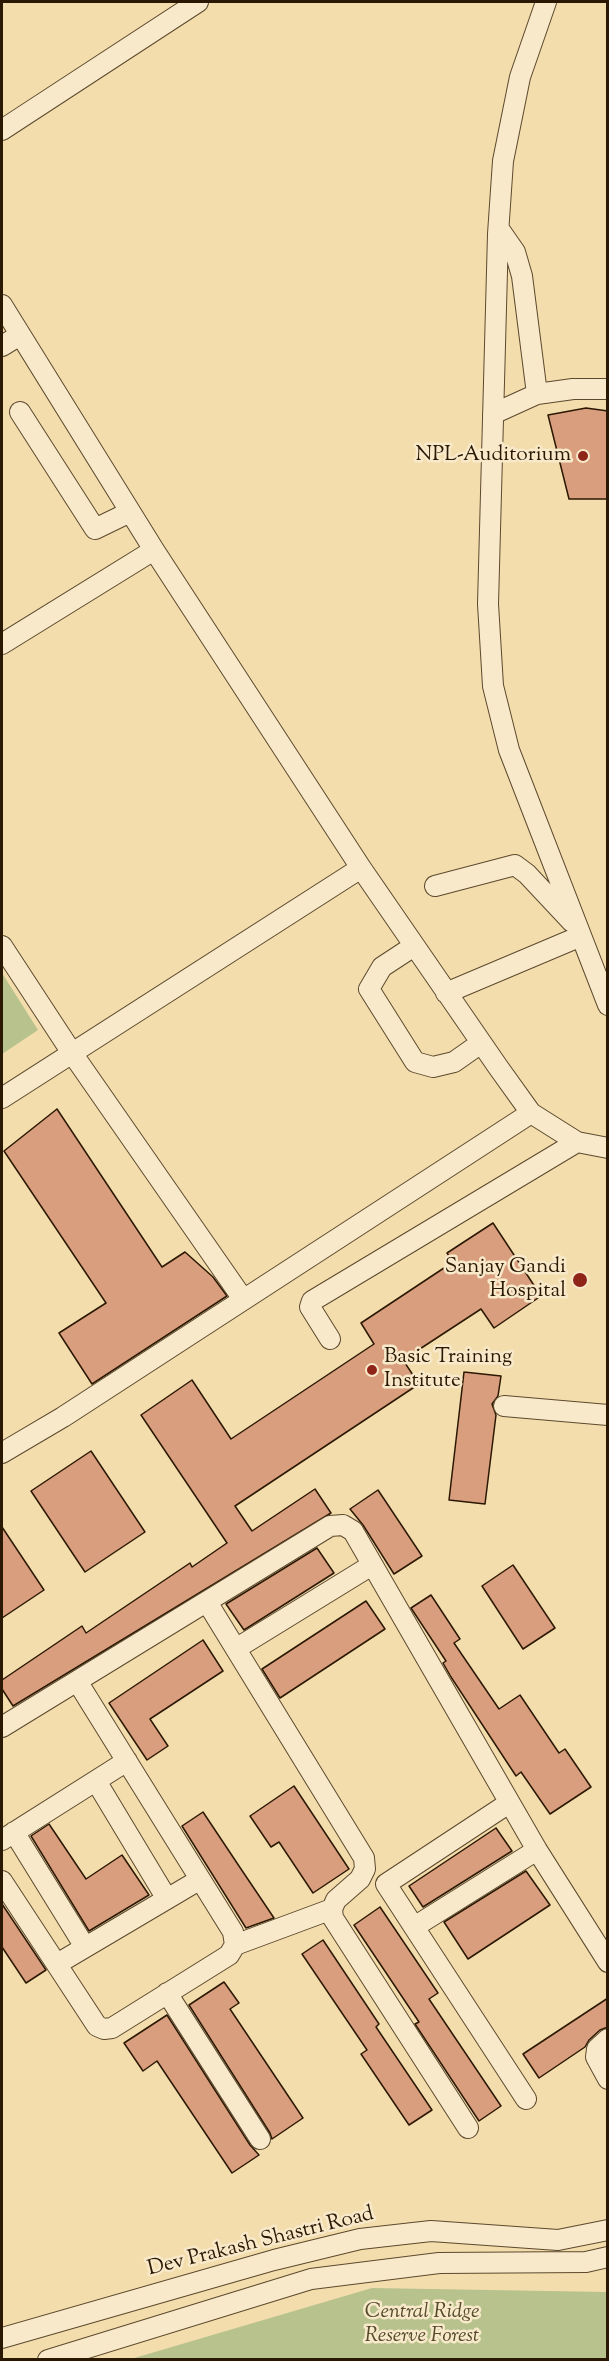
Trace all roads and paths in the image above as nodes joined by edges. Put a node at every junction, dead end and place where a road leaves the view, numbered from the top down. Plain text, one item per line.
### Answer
1 (198, 2) edge
2 (546, 2) edge
3 (2, 130) edge
4 (499, 229) junction
5 (2, 305) edge
6 (20, 335) junction
7 (2, 346) edge
8 (608, 389) edge
9 (537, 394) junction
10 (20, 412) dead end
11 (493, 414) junction
12 (130, 512) junction
13 (154, 550) junction
14 (2, 644) edge
15 (361, 868) junction
16 (435, 886) dead end
17 (580, 932) junction
18 (2, 946) edge
19 (414, 946) junction
20 (446, 993) junction
21 (608, 1005) edge
22 (481, 1043) junction
23 (72, 1053) junction
24 (2, 1098) edge
25 (531, 1113) junction
26 (577, 1142) junction
27 (608, 1148) edge
28 (243, 1299) junction
29 (330, 1339) dead end
30 (504, 1406) dead end
31 (608, 1415) edge
32 (2, 1453) edge
33 (372, 1565) junction
34 (207, 1602) junction
35 (237, 1648) junction
36 (76, 1681) junction
37 (2, 1727) edge
38 (127, 1761) junction
39 (96, 1780) junction
40 (510, 1803) junction
41 (8, 1836) edge
42 (537, 1850) junction
43 (199, 1880) junction
44 (2, 1881) edge
45 (167, 1899) junction
46 (332, 1909) junction
47 (414, 1927) junction
48 (235, 1945) junction
49 (85, 1947) junction
50 (608, 1962) edge
51 (57, 1964) junction
52 (167, 1993) junction
53 (608, 2039) edge
54 (608, 2079) edge
55 (526, 2099) dead end
56 (468, 2128) dead end
57 (260, 2139) dead end
58 (608, 2230) edge
59 (608, 2257) edge
60 (2, 2338) edge
61 (48, 2360) edge

1 - 3 street
2 - 4 street
4 - 9 street
4 - 11 street
5 - 6 street
6 - 7 street
6 - 12 street
8 - 9 street
9 - 11 street
10 - 12 street
11 - 17 street
12 - 13 street
13 - 14 street
13 - 15 street
15 - 19 street
15 - 23 street
16 - 17 street
17 - 20 street
17 - 21 street
18 - 23 street
19 - 20 street
19 - 22 street
20 - 22 street
22 - 25 street
23 - 24 street
23 - 28 street
25 - 26 street
25 - 28 street
26 - 27 street
26 - 29 street
28 - 32 street
30 - 31 street
33 - 34 street
33 - 35 street
33 - 40 street
34 - 35 street
34 - 36 street
35 - 46 street
36 - 37 street
36 - 38 street
38 - 39 street
38 - 43 street
39 - 41 street
39 - 45 street
40 - 42 street
40 - 47 street
41 - 49 street
42 - 47 street
42 - 50 street
43 - 45 street
43 - 48 street
44 - 51 street
45 - 49 street
46 - 48 street
46 - 56 street
47 - 55 street
48 - 52 street
49 - 51 street
51 - 52 street
52 - 57 street
53 - 54 street
58 - 60 street, Dev Prakash Shastri Road
59 - 61 street

